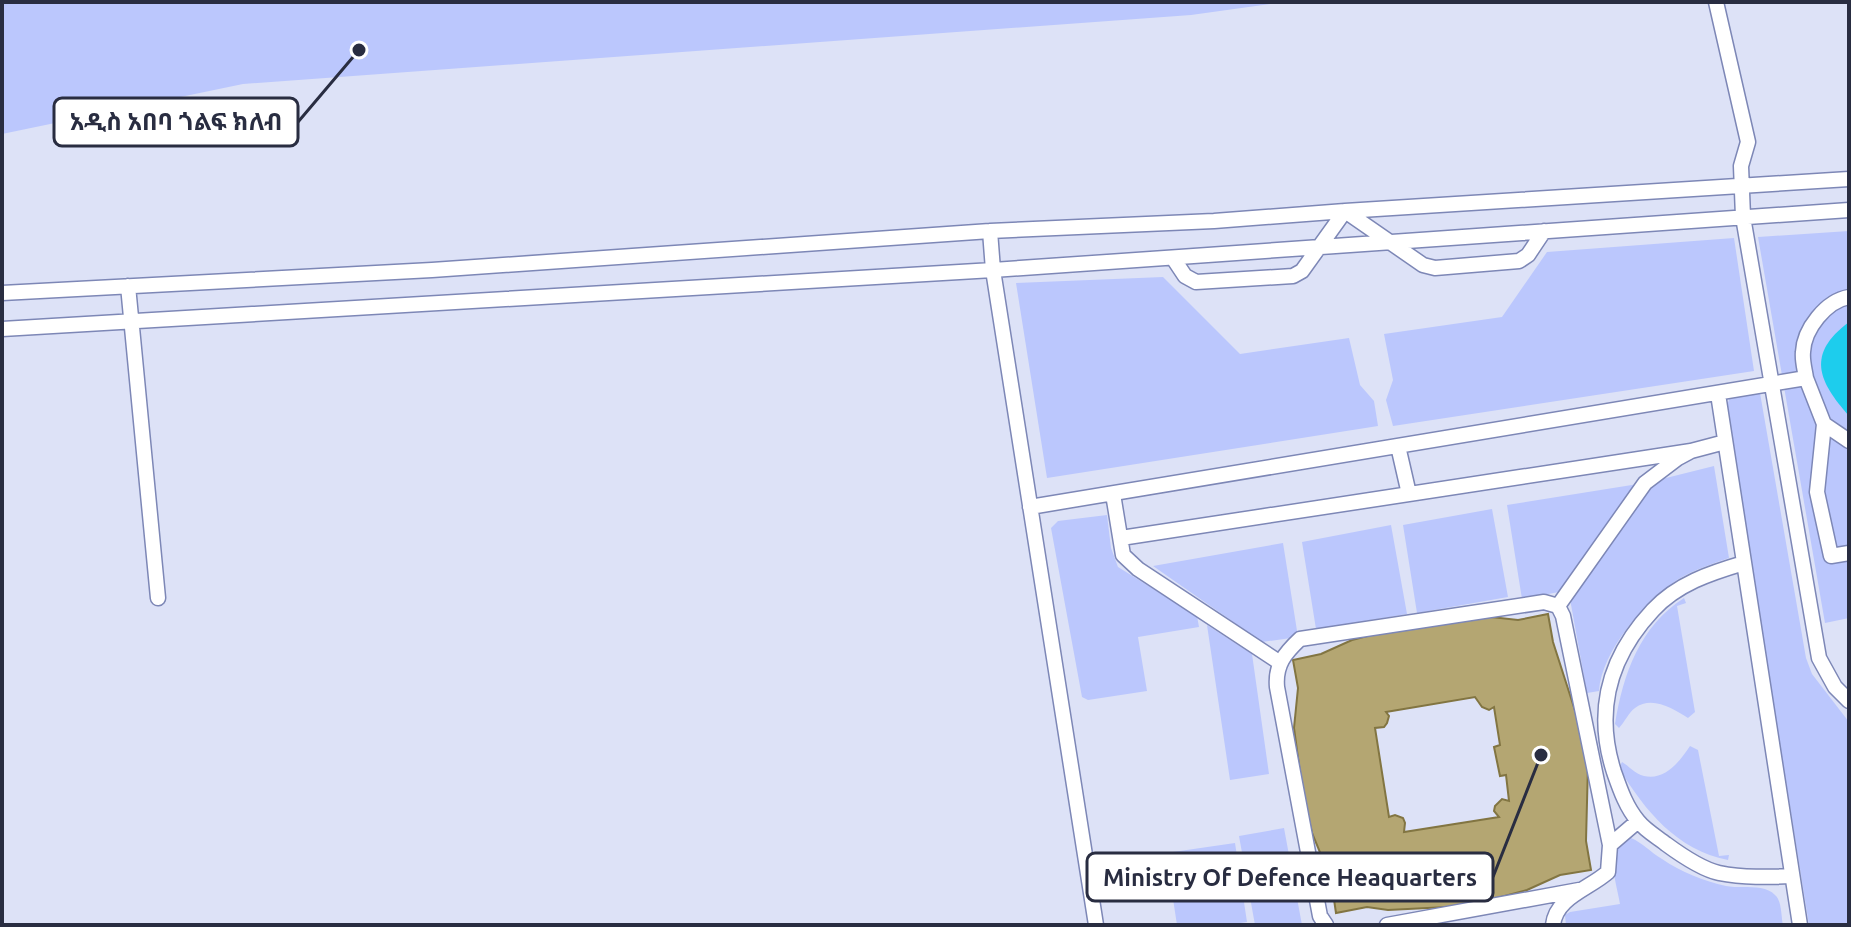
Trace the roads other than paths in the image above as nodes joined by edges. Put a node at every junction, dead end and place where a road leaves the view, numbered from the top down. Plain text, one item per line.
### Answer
1 (1716, 2) edge
2 (1849, 179) edge
3 (1740, 185) junction
4 (1849, 210) edge
5 (1345, 211) junction
6 (1743, 217) junction
7 (990, 231) junction
8 (1544, 231) junction
9 (1390, 242) junction
10 (1317, 248) junction
11 (1173, 258) junction
12 (993, 270) junction
13 (128, 286) junction
14 (2, 293) edge
15 (1849, 297) edge
16 (130, 321) junction
17 (2, 329) edge
18 (1806, 378) junction
19 (1773, 383) junction
20 (1718, 394) junction
21 (1824, 424) junction
22 (1849, 441) edge
23 (1725, 442) junction
24 (1398, 446) junction
25 (1691, 451) junction
26 (1113, 494) junction
27 (1409, 494) junction
28 (1030, 507) junction
29 (1121, 538) junction
30 (1849, 553) edge
31 (1744, 563) junction
32 (158, 598) dead end
33 (1558, 606) junction
34 (1279, 662) junction
35 (1849, 701) edge
36 (1638, 821) junction
37 (1610, 845) junction
38 (1792, 876) junction
39 (1583, 889) junction
40 (1096, 925) edge
41 (1326, 925) edge
42 (1387, 925) edge
43 (1553, 925) edge
44 (1800, 925) edge

1 - 3 street
2 - 3 street
3 - 5 street
3 - 6 street
4 - 6 street
5 - 7 street
5 - 9 street
5 - 10 street
6 - 8 street
6 - 19 street
7 - 12 street
7 - 13 street
8 - 9 street
8 - 9 street
9 - 10 street
10 - 11 street
10 - 11 street
11 - 12 street
12 - 16 street
12 - 28 street
13 - 14 street
13 - 16 street
15 - 18 street
16 - 17 street
16 - 32 street
18 - 19 street
18 - 21 street
19 - 20 street
19 - 35 street
20 - 23 street
20 - 24 street
21 - 22 street
21 - 30 street
23 - 25 street
23 - 31 street
24 - 26 street
24 - 27 street
25 - 27 street
25 - 33 street
26 - 28 street
26 - 29 street
27 - 29 street
28 - 40 street
29 - 34 street
31 - 36 street
31 - 38 street
33 - 34 street
33 - 37 street
34 - 41 street
36 - 37 street
36 - 38 street
37 - 39 street
38 - 44 street
39 - 42 street
39 - 43 street

